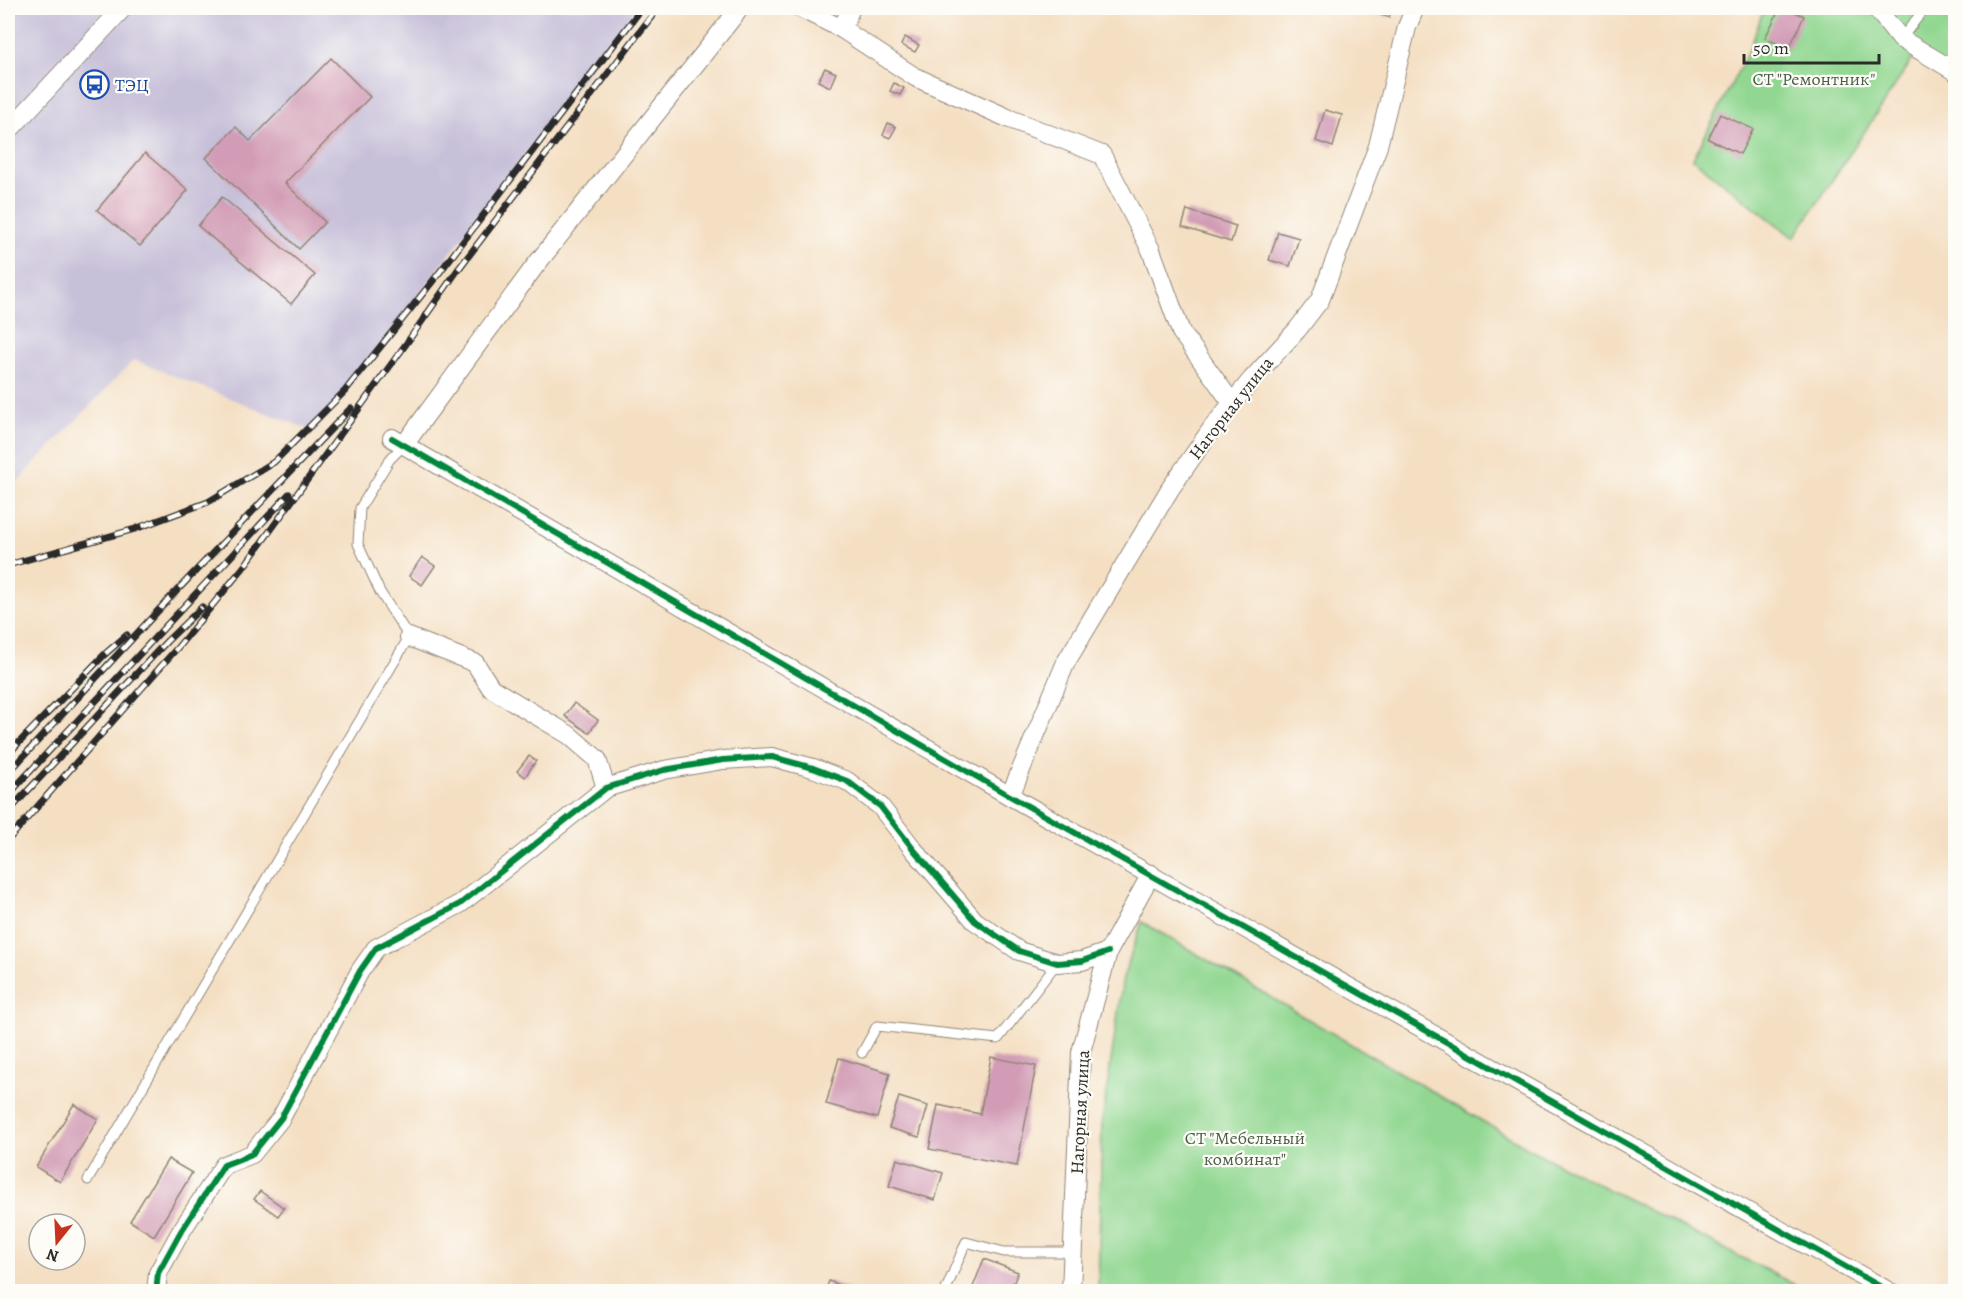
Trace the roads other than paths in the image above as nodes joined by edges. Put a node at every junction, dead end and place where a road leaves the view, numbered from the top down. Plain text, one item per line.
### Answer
1 (123, 8) edge
2 (740, 8) edge
3 (800, 8) edge
4 (851, 8) edge
5 (1415, 8) edge
6 (1876, 8) edge
7 (1925, 8) edge
8 (842, 29) junction
9 (1901, 39) junction
10 (1956, 72) edge
11 (8, 128) edge
12 (1232, 403) junction
13 (398, 441) junction
14 (409, 637) junction
15 (606, 788) junction
16 (1010, 796) junction
17 (1151, 874) junction
18 (1108, 952) junction
19 (1057, 963) junction
20 (862, 1053) dead end
21 (88, 1179) dead end
22 (1073, 1252) junction
23 (156, 1292) edge
24 (945, 1292) edge
25 (1071, 1292) edge
26 (1890, 1292) edge

1 - 11 street
2 - 13 street
3 - 8 street
4 - 8 street
5 - 12 street, Нагорная улица
6 - 9 street
7 - 9 lane
8 - 12 street
9 - 10 street
12 - 16 street, Нагорная улица
13 - 14 lane
13 - 16 street
14 - 15 street
14 - 21 lane
15 - 19 street
15 - 23 street
16 - 17 street
17 - 18 street, Нагорная улица
17 - 26 street
18 - 19 street
18 - 22 street, Нагорная улица
19 - 20 lane
22 - 24 lane
22 - 25 street, Нагорная улица

